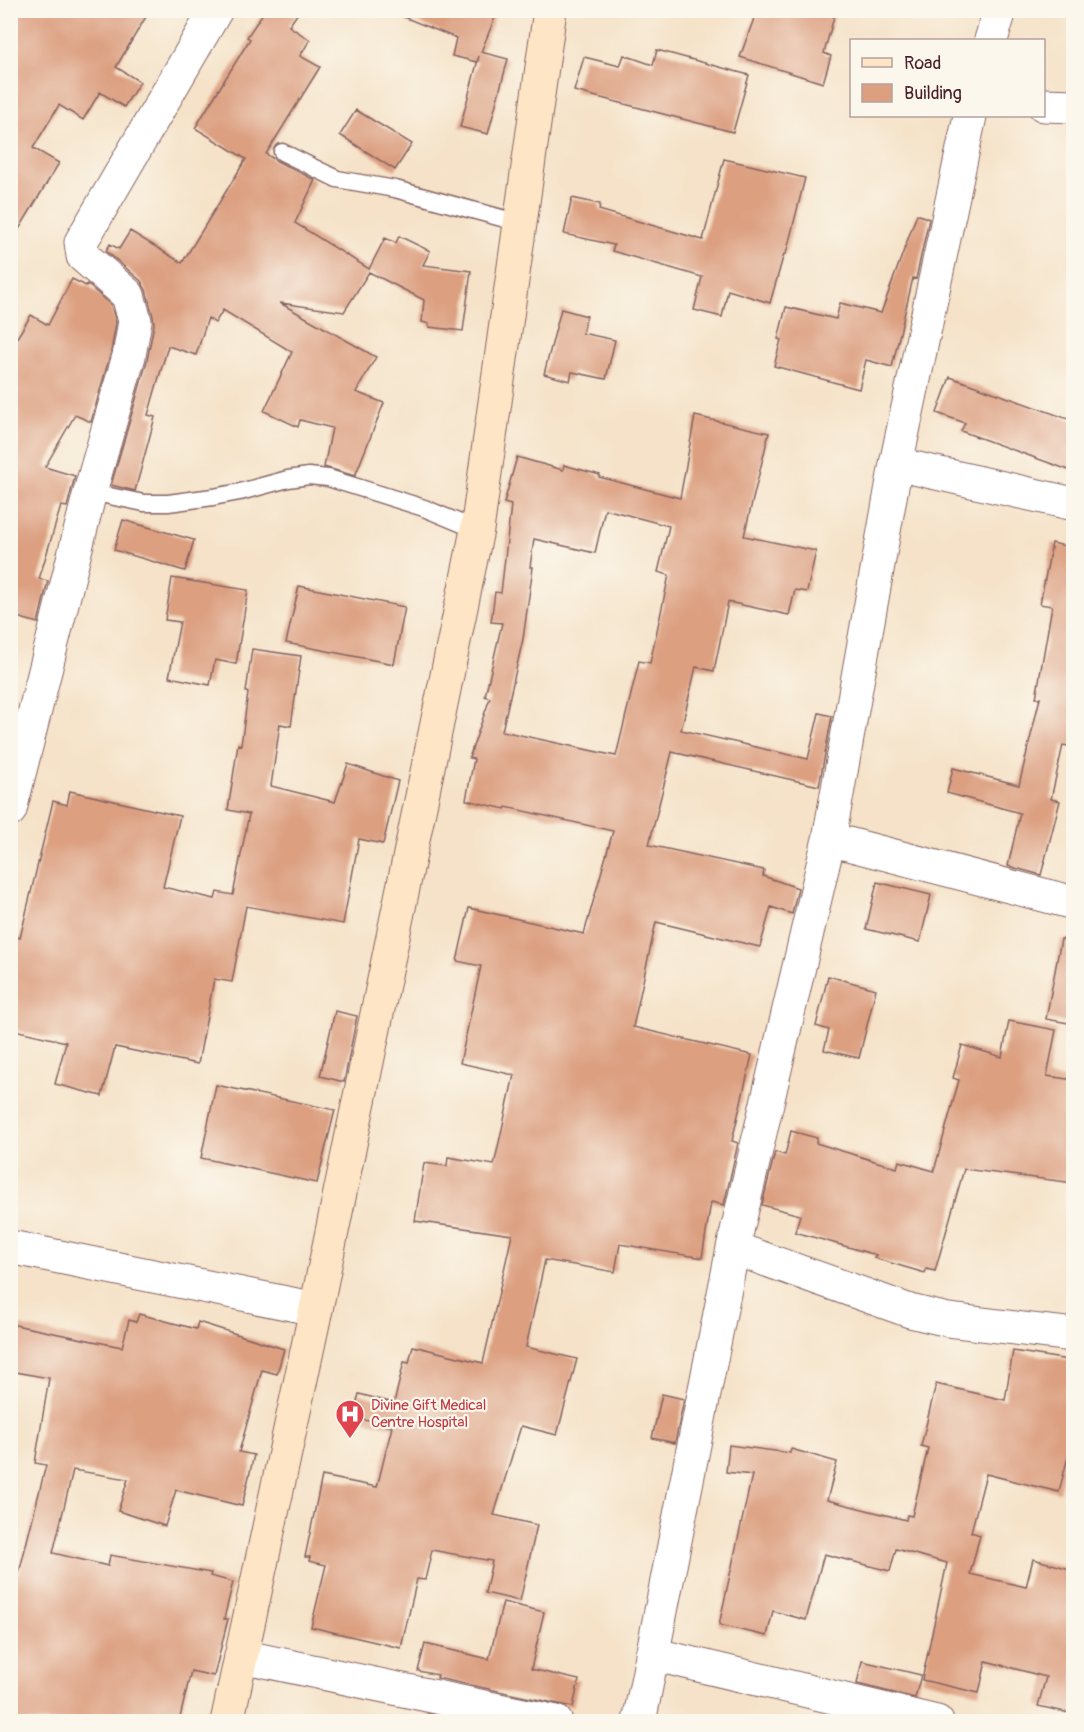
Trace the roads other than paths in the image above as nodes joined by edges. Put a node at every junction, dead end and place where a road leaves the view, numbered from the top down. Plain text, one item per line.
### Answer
1 (216, 10) edge
2 (550, 10) edge
3 (1000, 10) edge
4 (992, 39) edge
5 (1045, 105) edge
6 (1074, 106) edge
7 (970, 117) edge
8 (282, 152) dead end
9 (520, 223) junction
10 (896, 464) junction
11 (90, 492) junction
12 (1074, 504) edge
13 (477, 530) junction
14 (10, 810) edge
15 (829, 839) junction
16 (1074, 903) edge
17 (10, 1247) edge
18 (733, 1248) junction
19 (316, 1309) junction
20 (1074, 1335) edge
21 (652, 1654) junction
22 (241, 1656) junction
23 (227, 1722) edge
24 (556, 1722) edge
25 (639, 1722) edge
26 (937, 1722) edge

1 - 11 street
2 - 9 street
3 - 4 street
5 - 6 street
7 - 10 street
8 - 9 lane
9 - 13 street
10 - 12 street
10 - 15 street
11 - 13 lane
11 - 14 street
13 - 19 street
15 - 16 street
15 - 18 street
17 - 19 street
18 - 20 street
18 - 21 street
19 - 22 street
21 - 25 street
21 - 26 street
22 - 23 street
22 - 24 street

